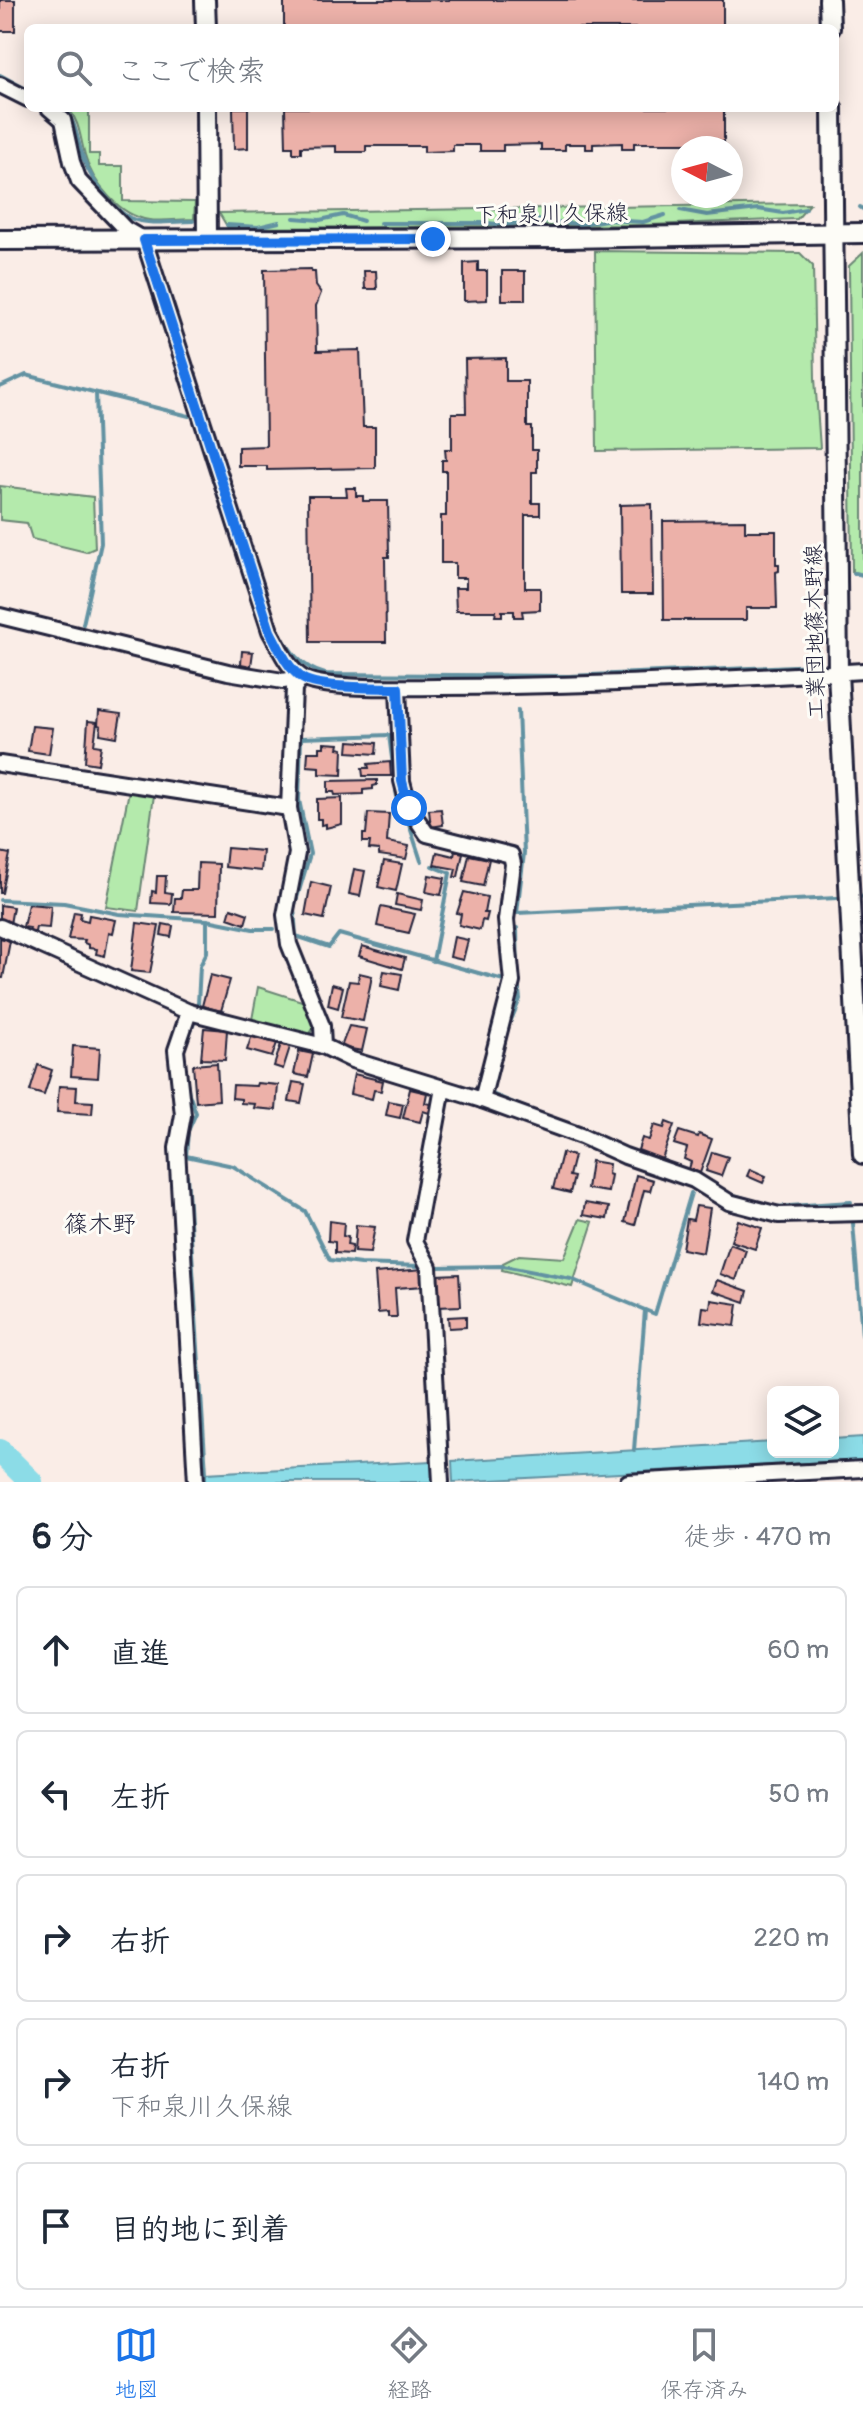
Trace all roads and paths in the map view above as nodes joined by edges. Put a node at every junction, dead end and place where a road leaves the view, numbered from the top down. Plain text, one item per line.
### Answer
1 (205, 0) edge
2 (829, 0) edge
3 (206, 24) edge
4 (830, 24) edge
5 (0, 85) edge
6 (24, 97) edge
7 (54, 112) edge
8 (206, 112) edge
9 (832, 112) edge
10 (833, 233) junction
11 (863, 233) edge
12 (207, 239) junction
13 (0, 240) edge
14 (144, 240) junction
15 (0, 616) edge
16 (863, 671) edge
17 (838, 672) junction
18 (301, 678) junction
19 (398, 688) junction
20 (0, 764) edge
21 (289, 808) junction
22 (0, 927) edge
23 (189, 1012) junction
24 (323, 1046) junction
25 (443, 1088) junction
26 (482, 1100) junction
27 (862, 1114) edge
28 (863, 1154) edge
29 (863, 1213) edge
30 (863, 1469) edge
31 (196, 1482) edge
32 (441, 1482) edge
33 (628, 1482) edge

1 - 3 street
2 - 4 street
5 - 6 street
7 - 14 street
8 - 12 street
9 - 10 street, 工業団地篠木野線
10 - 11 street, 下和泉川久保線
10 - 12 street, 下和泉川久保線
10 - 17 street, 工業団地篠木野線
12 - 14 street, 下和泉川久保線
13 - 14 street, 下和泉川久保線
14 - 18 street
15 - 18 street
16 - 17 street
17 - 19 street
17 - 27 street, 工業団地篠木野線
18 - 19 street
18 - 21 street
19 - 26 street
20 - 21 street
21 - 24 street
22 - 23 street
23 - 24 street
23 - 31 street
24 - 25 street
25 - 26 street
25 - 32 street
26 - 29 street
27 - 28 street, 工業団地篠木野線
30 - 33 street

